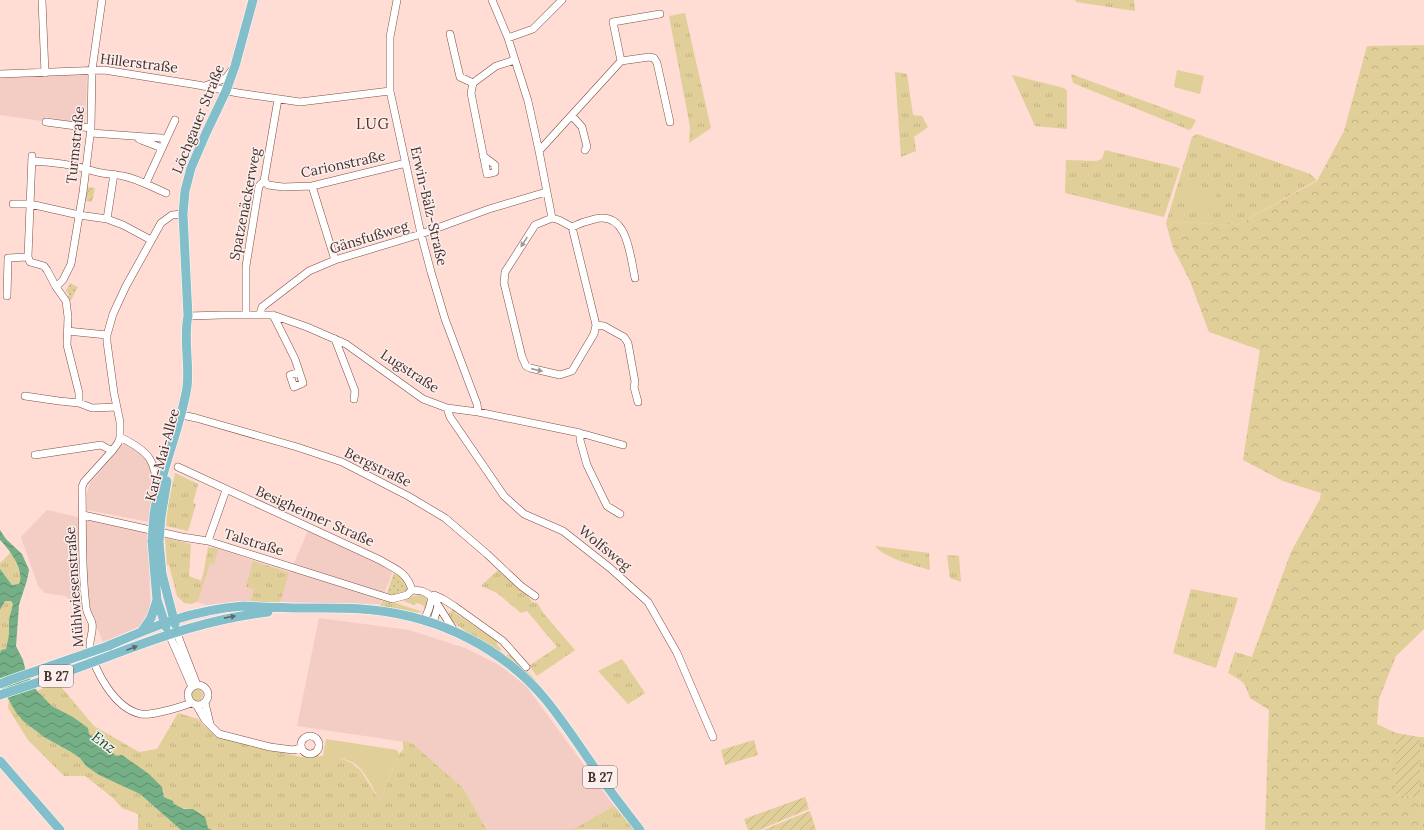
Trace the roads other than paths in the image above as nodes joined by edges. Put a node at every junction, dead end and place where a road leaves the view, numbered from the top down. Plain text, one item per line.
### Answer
1 (42, 0) edge
2 (102, 0) edge
3 (253, 0) edge
4 (397, 0) edge
5 (492, 0) edge
6 (562, 0) edge
7 (660, 14) dead end
8 (450, 34) dead end
9 (508, 38) junction
10 (515, 60) junction
11 (621, 61) junction
12 (235, 66) junction
13 (92, 70) junction
14 (45, 73) junction
15 (0, 74) edge
16 (473, 83) junction
17 (205, 86) junction
18 (226, 91) junction
19 (390, 91) junction
20 (278, 99) junction
21 (572, 116) junction
22 (175, 120) dead end
23 (46, 122) dead end
24 (670, 122) dead end
25 (91, 131) junction
26 (138, 137) junction
27 (165, 140) junction
28 (162, 148) junction
29 (585, 150) dead end
30 (539, 151) junction
31 (483, 156) dead end
32 (406, 164) junction
33 (86, 168) junction
34 (114, 174) junction
35 (264, 181) junction
36 (146, 183) junction
37 (312, 186) junction
38 (546, 192) junction
39 (166, 193) dead end
40 (12, 204) dead end
41 (30, 204) junction
42 (183, 214) junction
43 (79, 215) junction
44 (107, 218) junction
45 (552, 218) junction
46 (572, 228) junction
47 (421, 234) junction
48 (151, 240) junction
49 (28, 257) junction
50 (335, 260) junction
51 (635, 278) dead end
52 (56, 287) junction
53 (7, 296) dead end
54 (260, 314) junction
55 (246, 315) junction
56 (273, 315) junction
57 (188, 316) junction
58 (596, 325) junction
59 (67, 331) junction
60 (107, 334) junction
61 (336, 339) junction
62 (299, 372) dead end
63 (25, 396) dead end
64 (354, 398) dead end
65 (638, 402) dead end
66 (79, 403) junction
67 (117, 407) junction
68 (447, 408) junction
69 (478, 412) junction
70 (184, 416) junction
71 (580, 433) junction
72 (120, 437) junction
73 (623, 445) dead end
74 (112, 451) junction
75 (35, 455) dead end
76 (178, 468) dead end
77 (167, 472) junction
78 (226, 490) junction
79 (157, 495) junction
80 (620, 514) dead end
81 (83, 515) junction
82 (157, 516) junction
83 (208, 541) junction
84 (155, 542) junction
85 (412, 590) junction
86 (535, 596) dead end
87 (432, 597) junction
88 (157, 600) junction
89 (169, 601) junction
90 (448, 602) junction
91 (295, 608) junction
92 (440, 609) junction
93 (174, 619) junction
94 (424, 620) junction
95 (164, 622) junction
96 (433, 623) junction
97 (192, 627) junction
98 (142, 631) junction
99 (173, 632) junction
100 (456, 632) junction
101 (152, 640) junction
102 (179, 649) junction
103 (526, 667) dead end
104 (0, 684) edge
105 (195, 686) junction
106 (0, 695) edge
107 (192, 702) junction
108 (205, 703) junction
109 (210, 724) junction
110 (713, 737) dead end
111 (301, 748) dead end
112 (0, 760) edge
113 (60, 830) edge
114 (640, 830) edge

1 - 14 street
2 - 13 street, Turmstraße
3 - 12 main road, Löchgauer Straße
4 - 19 street, Erwin-Bälz-Straße
5 - 9 street
6 - 9 street
7 - 11 street
8 - 16 street
9 - 10 street
10 - 16 street
10 - 30 street
11 - 21 street
11 - 24 street
12 - 17 street
12 - 18 main road, Löchgauer Straße
13 - 14 street, Hillerstraße
13 - 17 street, Hillerstraße
13 - 25 street, Turmstraße
14 - 15 street, Hillerstraße
16 - 31 street
17 - 18 street, Hillerstraße
18 - 20 street, Hillerstraße
18 - 42 main road, Löchgauer Straße
19 - 20 street, Hillerstraße
19 - 32 street, Erwin-Bälz-Straße
20 - 35 street, Spatzenäckerweg
21 - 29 street
21 - 30 street
22 - 27 street
23 - 25 street
25 - 26 street
25 - 33 street, Turmstraße
26 - 27 street
26 - 28 street
27 - 28 street
28 - 36 street
30 - 38 street
32 - 37 street, Carionstraße
32 - 47 street, Erwin-Bälz-Straße
33 - 34 street
33 - 41 street
33 - 43 street, Turmstraße
34 - 36 street
34 - 44 street
35 - 37 street, Carionstraße
35 - 55 street, Spatzenäckerweg
36 - 39 street
37 - 50 street
38 - 45 street
38 - 47 street, Gänsfußweg
40 - 41 street
41 - 43 street
41 - 49 street
42 - 48 street
42 - 57 main road, Karl-Mai-Allee
43 - 44 street
43 - 52 street, Turmstraße
44 - 48 street
45 - 46 street
45 -> 58 street
46 - 51 street
46 - 58 street
47 - 50 street, Gänsfußweg
47 - 69 street, Erwin-Bälz-Straße
48 - 60 street
49 - 52 street
49 - 53 street
50 - 54 street, Gänsfußweg
52 - 59 street
54 - 55 street, Lugstraße
54 - 56 street, Lugstraße
55 - 57 street, Lugstraße
56 - 61 street, Lugstraße
56 - 62 street
57 - 70 main road, Karl-Mai-Allee
58 - 65 street
59 - 60 street
59 - 66 street
60 - 67 street
61 - 64 street
61 - 68 street, Lugstraße
63 - 66 street
66 - 67 street
67 - 72 street
68 - 69 street, Lugstraße
68 - 110 street, Wolfsweg
69 - 71 street, Lugstraße
70 - 77 main road, Karl-Mai-Allee
70 - 86 street, Bergstraße
71 - 73 street, Lugstraße
71 - 80 street
72 - 74 street
72 - 79 street
74 - 75 street
74 - 81 street, Mühlwiesenstraße
76 - 78 street, Besigheimer Straße
77 - 79 main road, Karl-Mai-Allee
77 - 82 main road, Karl-Mai-Allee
78 - 83 street
78 - 85 street, Besigheimer Straße
79 - 82 main road, Karl-Mai-Allee
81 - 83 street, Talstraße
81 - 107 street, Mühlwiesenstraße
82 - 84 main road, Karl-Mai-Allee, bridge
83 - 85 street, Talstraße
84 - 88 main road, Karl-Mai-Allee
84 - 89 main road, Karl-Mai-Allee
85 - 87 street
87 - 90 street
87 - 92 street
87 - 94 street
88 - 89 main road
88 - 95 main road, Karl-Mai-Allee
88 - 98 main road, Karl-Mai-Allee
89 - 93 main road, Karl-Mai-Allee
90 - 92 street
90 - 103 street
91 - 93 main road, B 27
91 - 94 main road, B 27
97 -> 91 main road, B 27
92 - 96 street
92 - 100 street
93 - 95 main road, B 27
93 - 99 main road, Karl-Mai-Allee
94 - 96 main road, B 27
95 - 98 main road, B 27
95 - 99 main road, Karl-Mai-Allee
96 - 100 main road, B 27
97 - 99 main road, B 27
97 - 102 street
98 - 104 main road, B 27, bridge
99 - 101 main road, B 27
99 - 102 street
100 - 114 main road, B 27
101 - 102 street
106 -> 101 main road, B 27, bridge
102 - 105 street
105 - 107 street
105 - 108 street
107 - 108 street, Mühlwiesenstraße
107 - 109 street
108 - 109 street
109 - 111 street
112 - 113 main road

